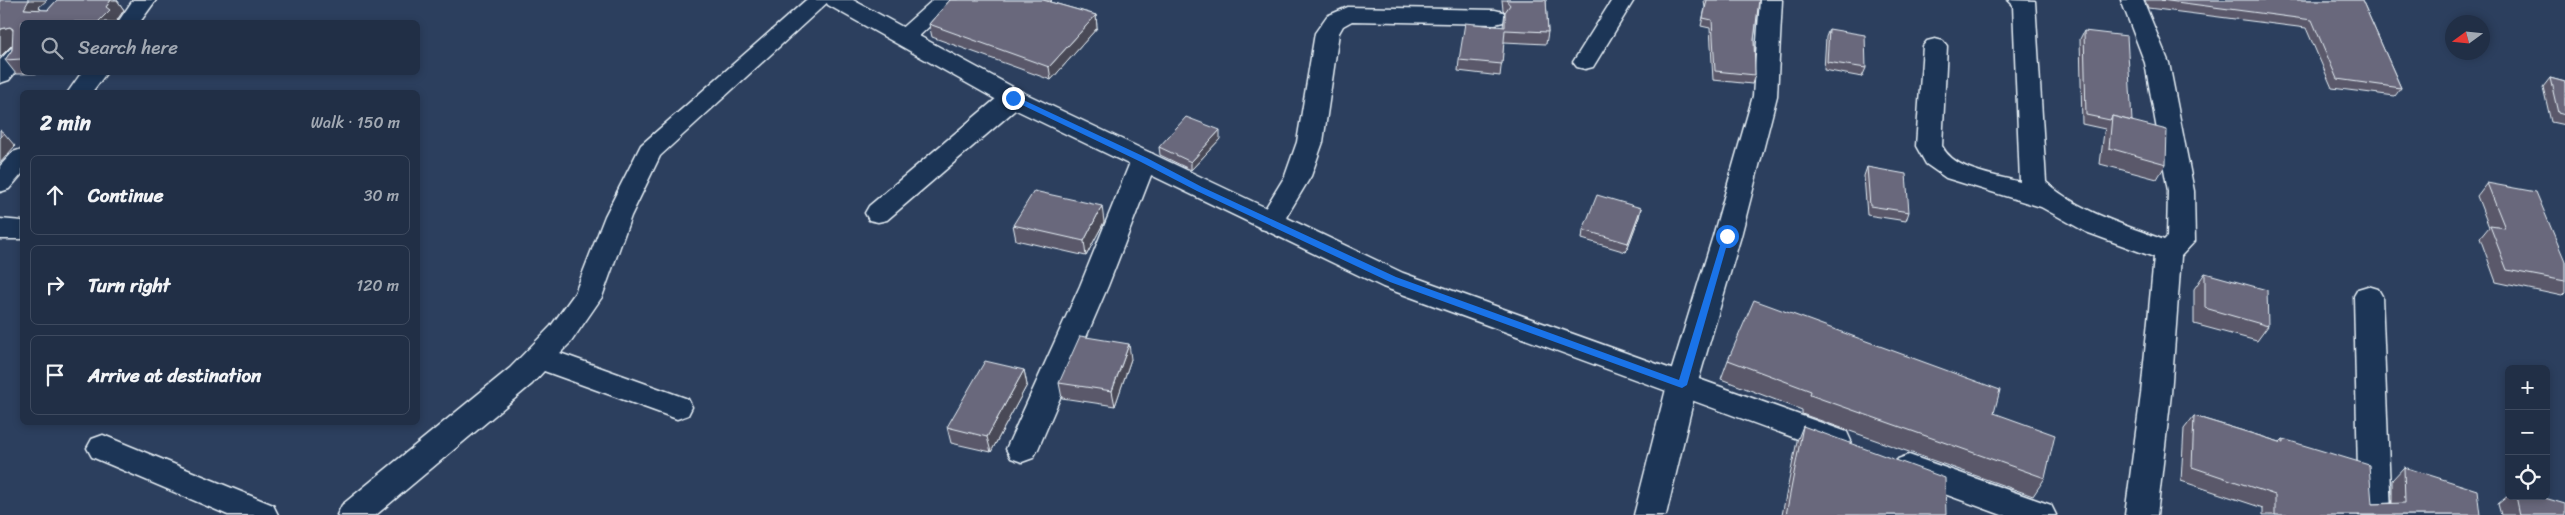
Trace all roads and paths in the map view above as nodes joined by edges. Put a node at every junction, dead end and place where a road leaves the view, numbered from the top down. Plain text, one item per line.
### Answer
1 (145, 0) edge
2 (819, 0) edge
3 (836, 0) edge
4 (946, 0) edge
5 (1623, 0) edge
6 (1771, 0) edge
7 (2022, 0) edge
8 (2132, 0) edge
9 (1495, 16) dead end
10 (130, 20) edge
11 (905, 37) junction
12 (1935, 46) dead end
13 (20, 52) edge
14 (1584, 62) dead end
15 (0, 74) edge
16 (93, 75) edge
17 (82, 90) edge
18 (1013, 98) junction
19 (20, 160) edge
20 (1144, 160) junction
21 (0, 183) edge
22 (2046, 199) junction
23 (878, 213) dead end
24 (1270, 222) junction
25 (0, 229) edge
26 (20, 230) edge
27 (2168, 252) junction
28 (2368, 296) dead end
29 (538, 357) junction
30 (1682, 385) junction
31 (677, 407) dead end
32 (103, 448) dead end
33 (1856, 448) edge
34 (1022, 449) dead end
35 (1884, 458) edge
36 (262, 515) edge
37 (353, 515) edge
38 (1650, 515) edge
39 (2040, 515) edge
40 (2141, 515) edge
41 (2375, 515) edge

1 - 10 street
2 - 29 street
3 - 11 street
4 - 11 street
5 - 14 street
6 - 30 street
7 - 22 street
8 - 27 street
9 - 24 street
11 - 18 street
12 - 22 street
13 - 15 street
16 - 17 street
18 - 20 street
18 - 23 street
19 - 21 street
20 - 24 street
20 - 34 street
22 - 27 street
24 - 30 street
25 - 26 street
27 - 40 street
28 - 41 street
29 - 31 street
29 - 37 street
30 - 33 street
30 - 38 street
32 - 36 street
35 - 39 street

